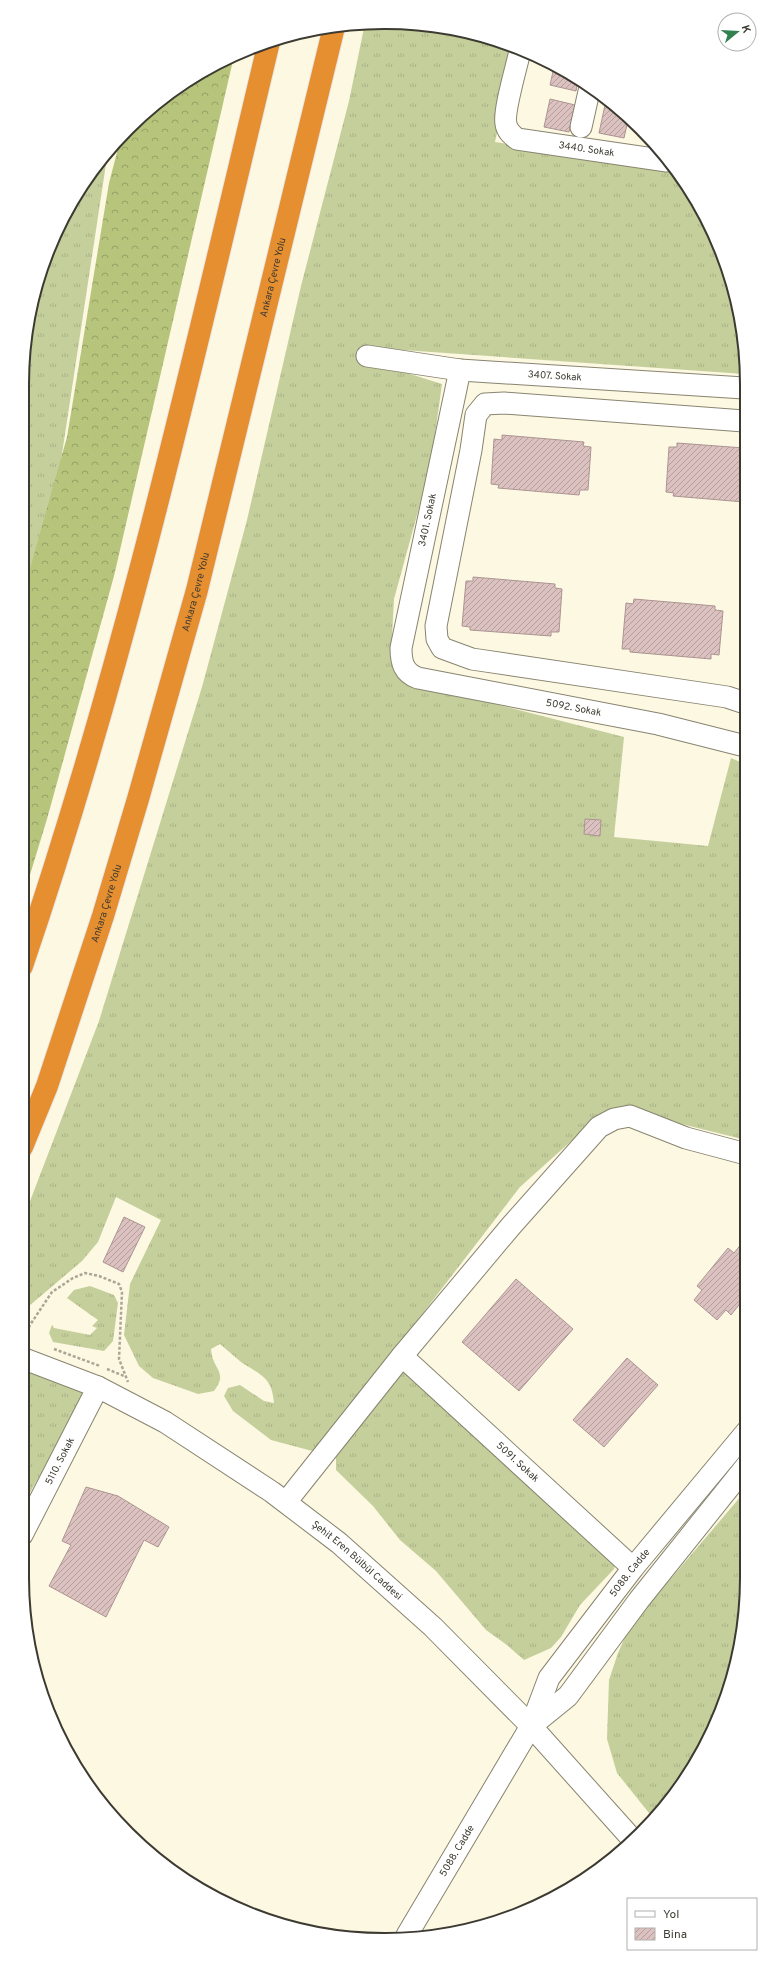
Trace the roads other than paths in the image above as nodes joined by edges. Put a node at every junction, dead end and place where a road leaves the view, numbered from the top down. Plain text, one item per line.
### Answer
1 (333, 33) edge
2 (267, 49) edge
3 (519, 55) edge
4 (589, 93) edge
5 (581, 127) dead end
6 (660, 160) edge
7 (367, 356) dead end
8 (460, 370) junction
9 (740, 388) edge
10 (740, 421) edge
11 (405, 669) joint
12 (740, 701) edge
13 (740, 745) edge
14 (29, 945) edge
15 (29, 1129) edge
16 (740, 1152) edge
17 (402, 1356) junction
18 (29, 1361) edge
19 (98, 1387) junction
20 (740, 1439) edge
21 (740, 1475) edge
22 (286, 1502) junction
23 (29, 1521) edge
24 (633, 1568) junction
25 (531, 1726) junction
26 (629, 1836) edge
27 (409, 1932) edge

1 - 15 highway, Ankara Çevre Yolu
2 - 14 highway
3 - 6 street, 3440. Sokak
4 - 5 street
7 - 8 street, 3407. Sokak
8 - 9 street, 3407. Sokak
8 - 11 street, 3401. Sokak
10 - 12 street
11 - 13 street, 5092. Sokak
16 - 17 street
17 - 22 street
17 - 24 street, 5091. Sokak
18 - 19 street, Şehit Eren Bülbül Caddesi
19 - 22 street, Şehit Eren Bülbül Caddesi
19 - 23 street, 5110. Sokak
20 - 24 street, 5088. Cadde
21 - 25 street, 5088. Cadde
22 - 25 street, Şehit Eren Bülbül Caddesi
24 - 25 street, 5088. Cadde
25 - 26 street, Şehit Eren Bülbül Caddesi
25 - 27 street, 5088. Cadde

